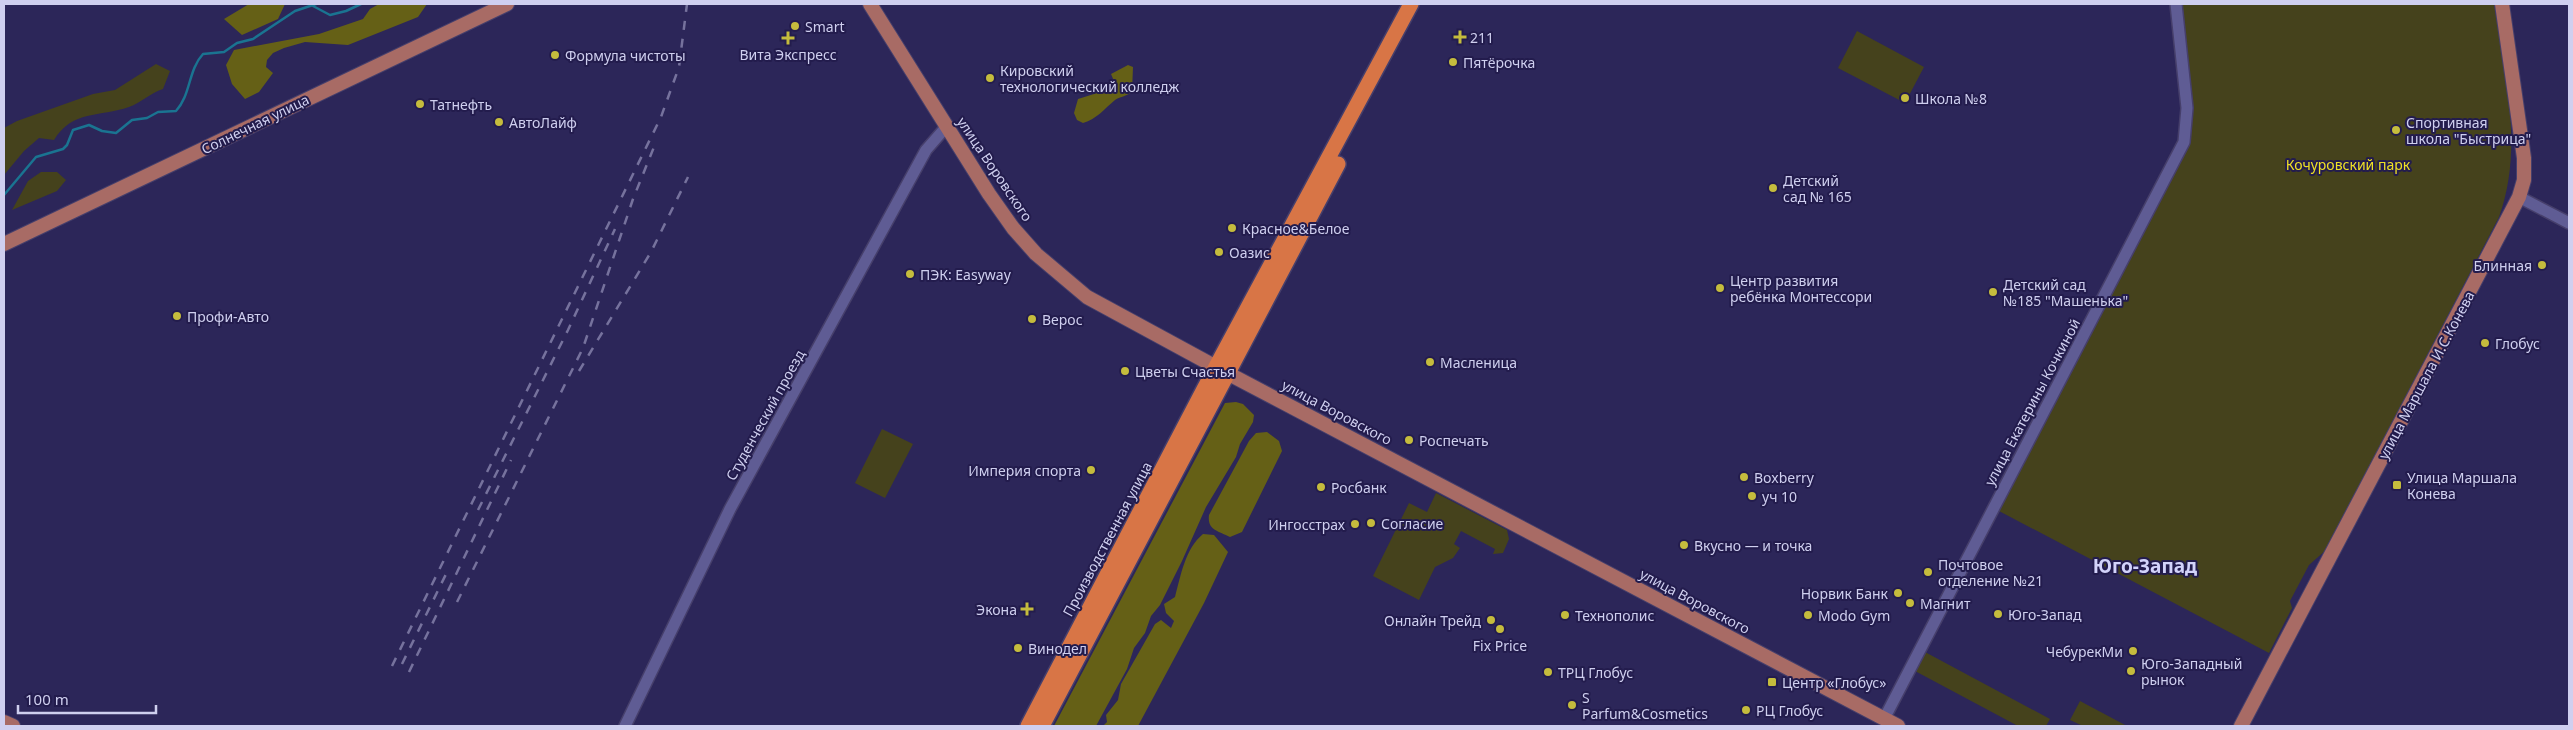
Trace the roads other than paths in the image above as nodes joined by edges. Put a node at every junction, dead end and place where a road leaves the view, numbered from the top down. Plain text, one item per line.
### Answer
1 (508, 4) edge
2 (870, 4) edge
3 (1411, 4) edge
4 (1423, 4) edge
5 (2176, 4) edge
6 (2502, 4) edge
7 (947, 126) junction
8 (2519, 197) junction
9 (2569, 223) edge
10 (4, 244) edge
11 (1222, 370) junction
12 (1884, 719) junction
13 (4, 722) edge
14 (13, 726) edge
15 (625, 726) edge
16 (1028, 726) edge
17 (1042, 726) edge
18 (1898, 726) edge
19 (2241, 726) edge

1 - 10 main road, Солнечная улица
2 - 7 main road, улица Воровского
3 - 11 highway
4 - 11 highway
5 - 12 street, улица Екатерины Кочкиной
6 - 8 main road, улица Маршала И.С.Конева
7 - 11 main road, улица Воровского
7 - 15 street, Студенческий проезд
8 - 9 street
8 - 19 main road, улица Маршала И.С.Конева
11 - 12 main road, улица Воровского
11 - 16 highway, Производственная улица
11 - 17 highway
12 - 18 main road, улица Воровского
13 - 14 main road

